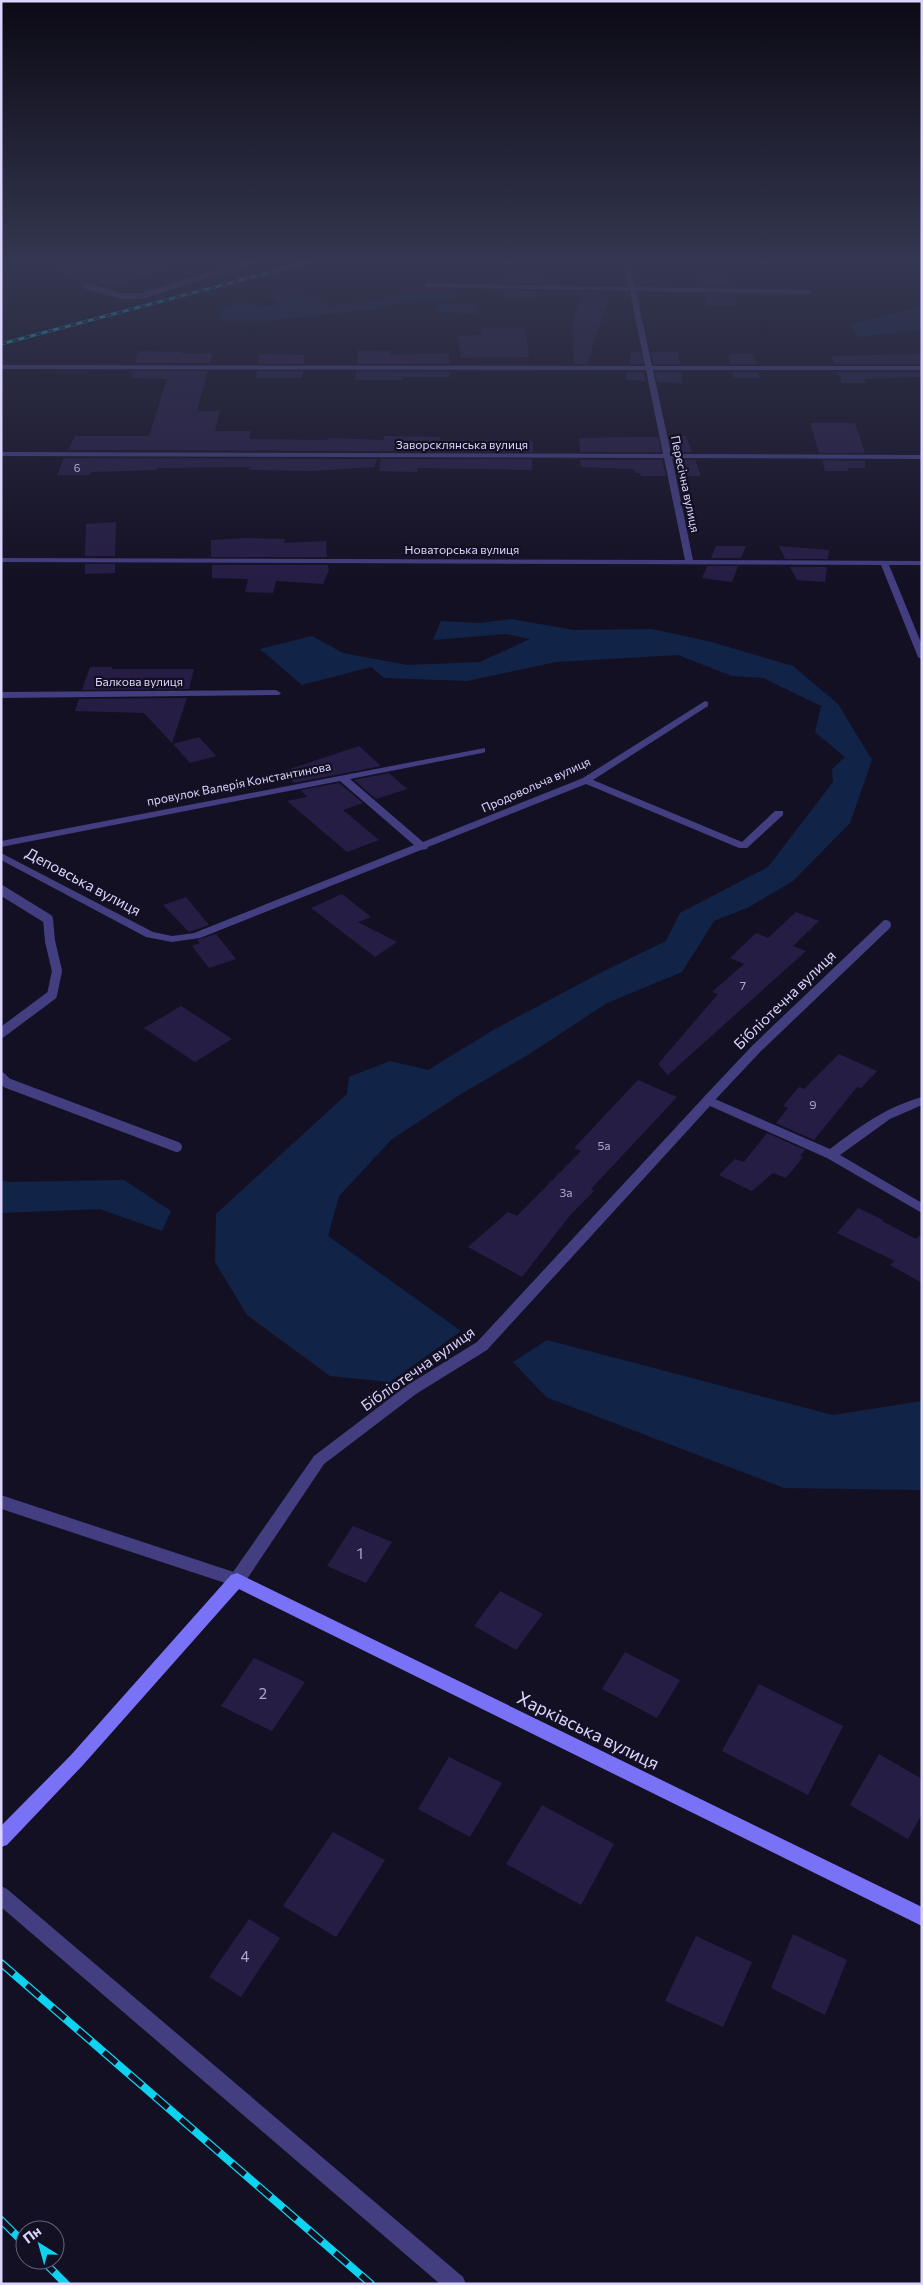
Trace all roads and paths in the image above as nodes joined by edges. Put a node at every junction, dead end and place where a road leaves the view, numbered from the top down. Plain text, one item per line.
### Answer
1 (649, 370) edge
2 (1, 454) edge
3 (667, 457) junction
4 (922, 457) edge
5 (1, 560) edge
6 (690, 563) junction
7 (884, 563) junction
8 (922, 563) edge
9 (922, 658) edge
10 (276, 694) dead end
11 (1, 695) edge
12 (705, 704) dead end
13 (482, 750) dead end
14 (342, 777) junction
15 (586, 780) junction
16 (779, 813) dead end
17 (1, 844) edge
18 (422, 847) junction
19 (1, 856) edge
20 (1, 890) edge
21 (886, 925) dead end
22 (150, 935) joint
23 (1, 1033) edge
24 (1, 1077) edge
25 (708, 1100) junction
26 (922, 1102) edge
27 (177, 1147) dead end
28 (831, 1155) junction
29 (922, 1209) edge
30 (1, 1502) edge
31 (237, 1580) junction
32 (1, 1839) edge
33 (1, 1895) edge
34 (922, 1917) edge
35 (456, 2284) edge

1 - 3 street, Пересічна вулиця
2 - 3 street, Заворсклянська вулиця
3 - 4 street, Заворсклянська вулиця
3 - 6 street, Пересічна вулиця
5 - 6 street, Новаторська вулиця
6 - 7 street, Новаторська вулиця
7 - 8 street, Новаторська вулиця
7 - 9 street
10 - 11 street, Балкова вулиця
12 - 15 street, Продовольча вулиця
13 - 14 street, провулок Валерія Константинова
14 - 17 street, провулок Валерія Константинова
14 - 18 street
15 - 16 street
15 - 18 street, Продовольча вулиця
18 - 22 street, Продовольча вулиця
19 - 22 street, Деповська вулиця
20 - 23 lane
21 - 25 lane, Бібліотечна вулиця
24 - 27 lane
25 - 28 street
25 - 31 street, Бібліотечна вулиця
26 - 28 street
28 - 29 street
30 - 31 lane
31 - 32 street
31 - 34 street, Харківська вулиця
33 - 35 street

